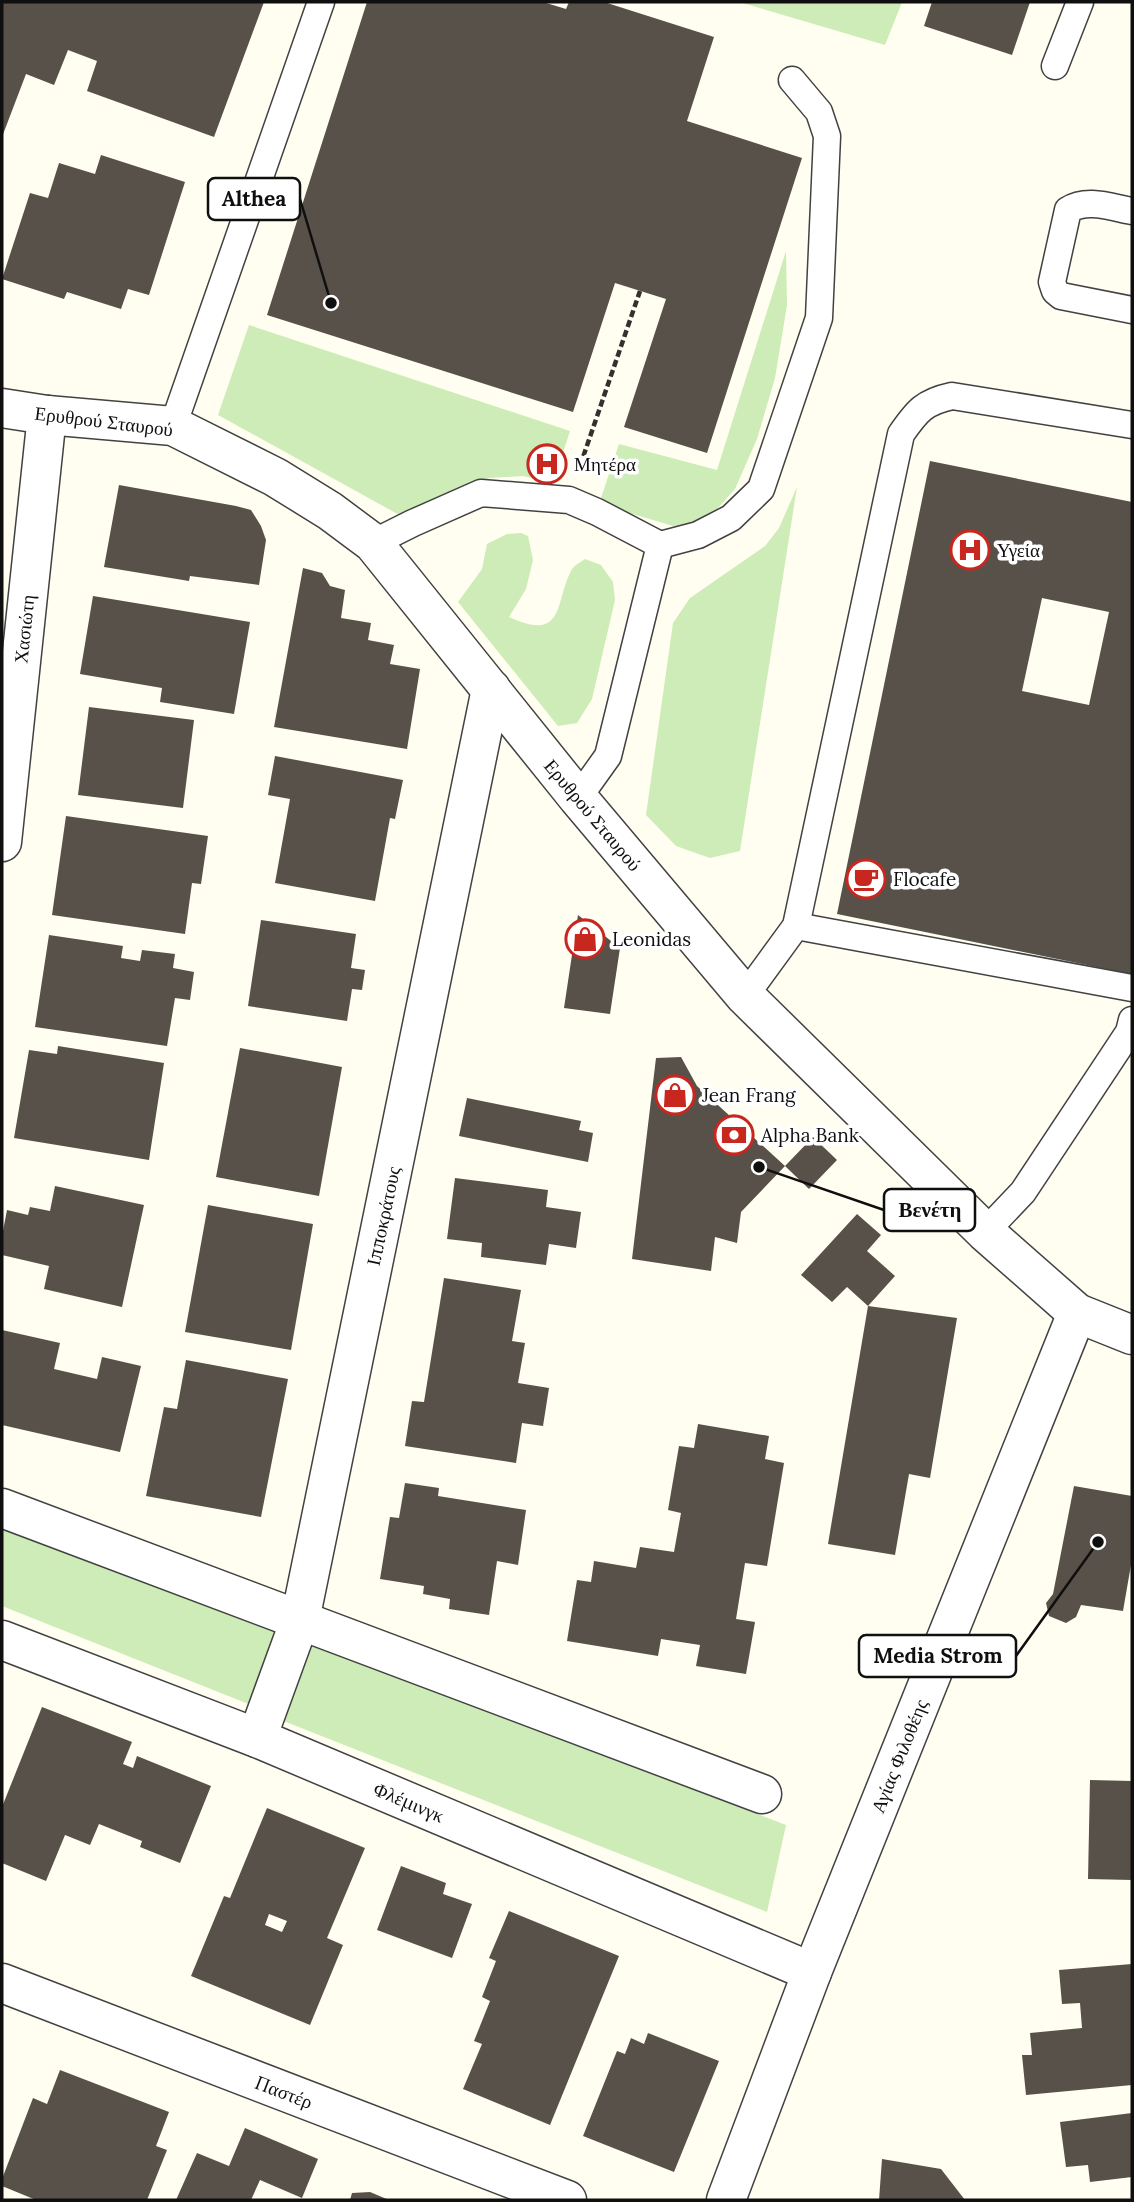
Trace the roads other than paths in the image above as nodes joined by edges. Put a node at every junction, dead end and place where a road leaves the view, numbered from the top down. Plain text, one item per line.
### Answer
1 (321, 2) edge
2 (1080, 2) edge
3 (1055, 66) dead end
4 (792, 80) dead end
5 (1132, 211) edge
6 (1132, 310) edge
7 (2, 408) edge
8 (47, 415) junction
9 (1132, 425) edge
10 (173, 426) junction
11 (373, 544) junction
12 (660, 545) junction
13 (491, 689) junction
14 (578, 798) junction
15 (2, 842) edge
16 (796, 926) junction
17 (1132, 988) edge
18 (745, 996) junction
19 (1131, 1027) edge
20 (985, 1232) junction
21 (1077, 1312) junction
22 (1132, 1335) edge
23 (2, 1508) edge
24 (300, 1620) junction
25 (2, 1640) edge
26 (257, 1738) junction
27 (762, 1794) dead end
28 (812, 1972) junction
29 (2, 1983) edge
30 (567, 2200) edge
31 (726, 2200) edge

1 - 10 lane
2 - 3 lane
4 - 12 lane
5 - 6 lane
7 - 8 street, Ερυθρού Σταυρού
8 - 10 street, Ερυθρού Σταυρού
8 - 15 street, Χασιώτη
9 - 16 lane
10 - 11 street, Ερυθρού Σταυρού
11 - 12 lane
11 - 13 street, Ερυθρού Σταυρού
12 - 14 lane
13 - 14 street, Ερυθρού Σταυρού
13 - 24 street, Ιπποκράτους
14 - 18 street, Ερυθρού Σταυρού
16 - 17 lane
16 - 18 lane
18 - 20 street, Ερυθρού Σταυρού
19 - 20 lane
20 - 21 street, Ερυθρού Σταυρού
21 - 22 street, Ερυθρού Σταυρού
21 - 28 street, Αγίας Φιλοθέης
23 - 24 street
24 - 26 street, Ιπποκράτους
24 - 27 street
25 - 26 street, Φλέμινγκ
26 - 28 street, Φλέμινγκ
28 - 31 street, Αγίας Φιλοθέης
29 - 30 street, Παστέρ

